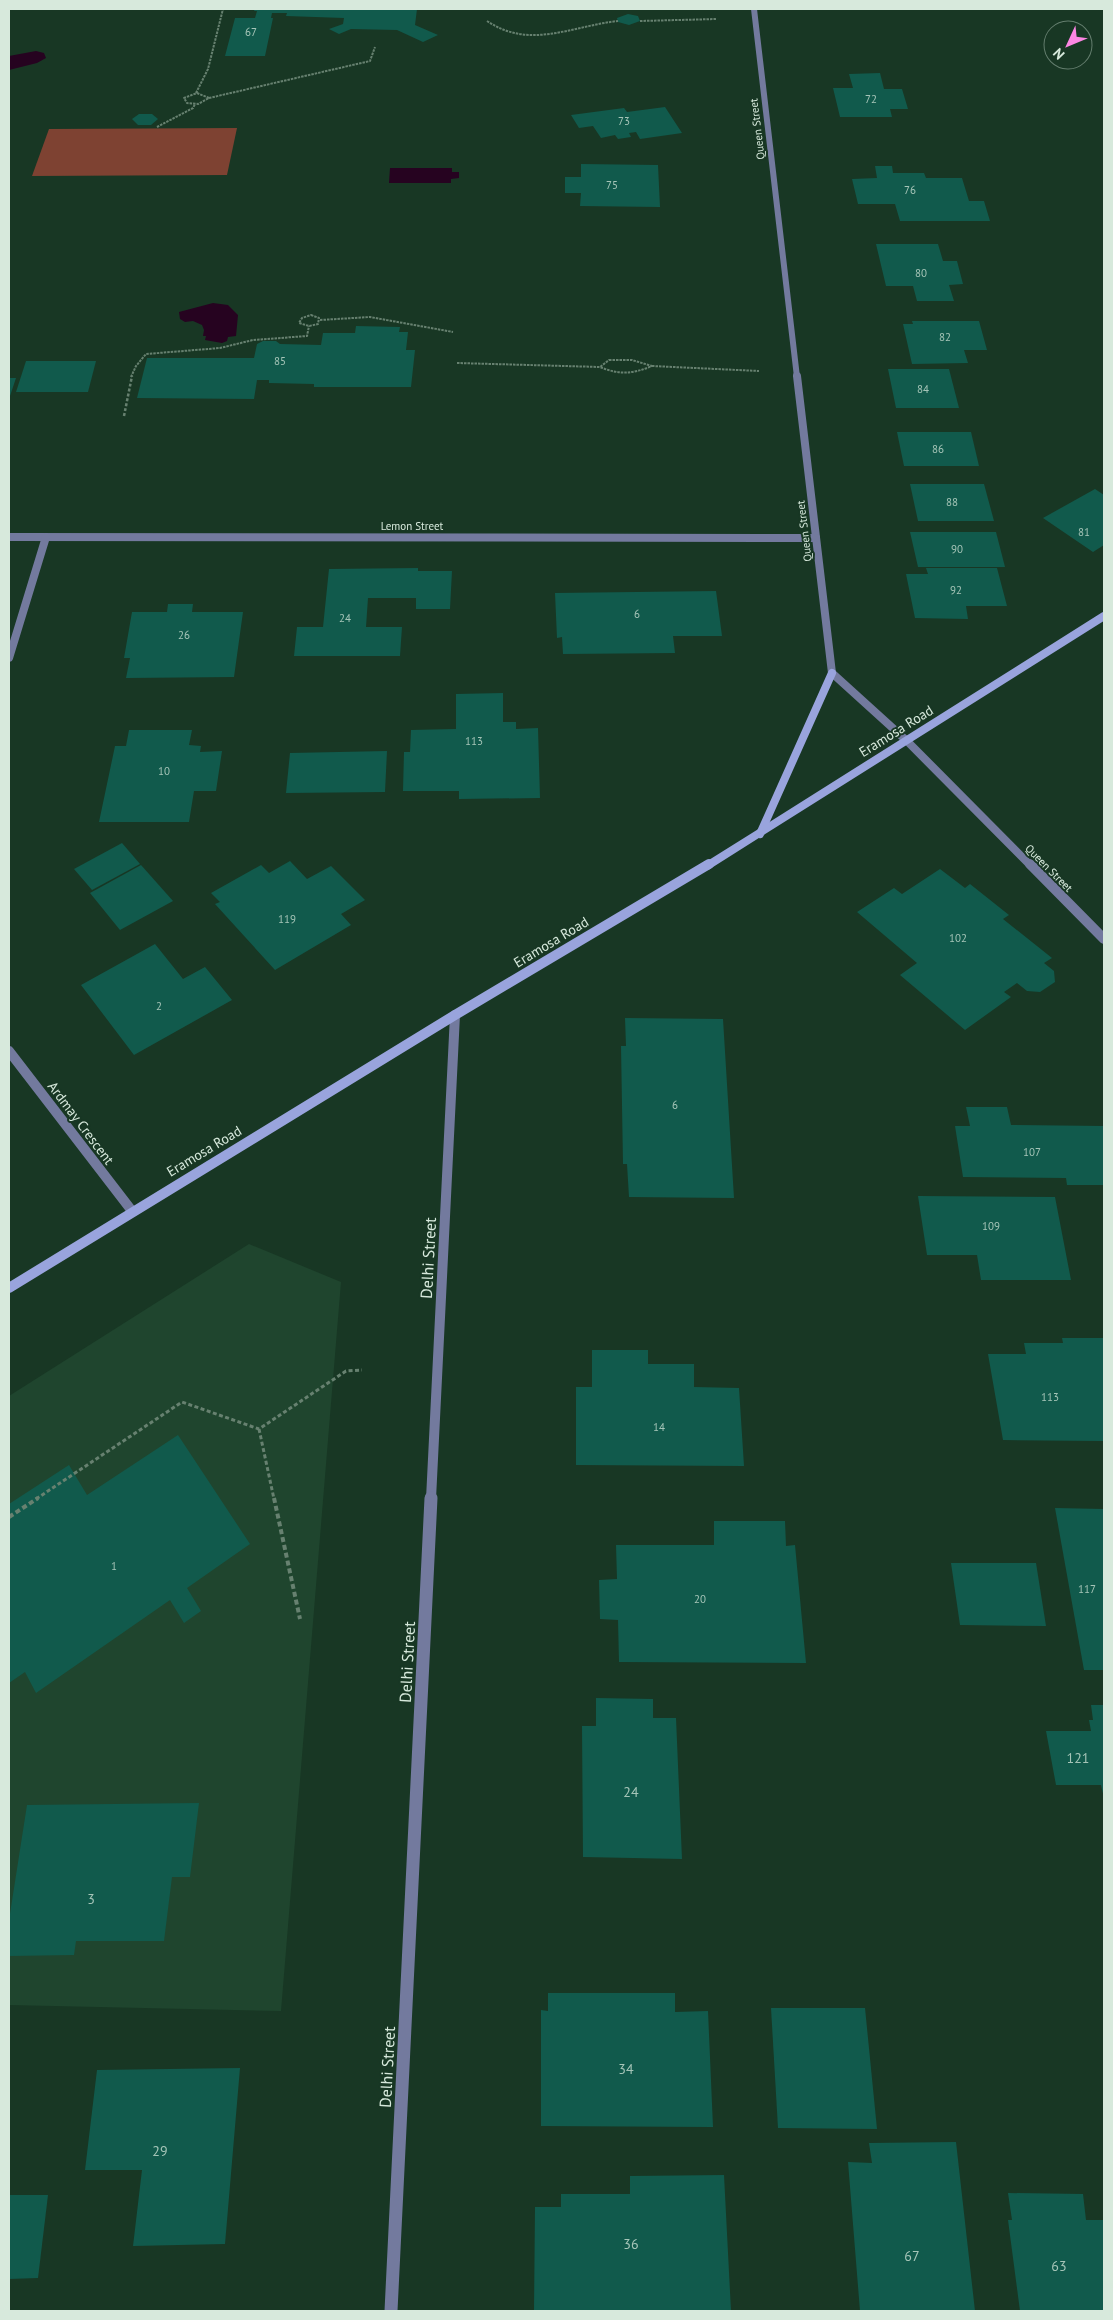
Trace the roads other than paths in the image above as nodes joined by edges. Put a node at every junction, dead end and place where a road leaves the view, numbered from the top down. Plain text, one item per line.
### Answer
1 (754, 9) edge
2 (9, 537) edge
3 (46, 537) junction
4 (816, 538) junction
5 (1104, 616) edge
6 (9, 658) edge
7 (832, 673) junction
8 (907, 741) junction
9 (759, 835) junction
10 (1104, 939) edge
11 (455, 1015) junction
12 (9, 1051) edge
13 (132, 1211) junction
14 (9, 1288) edge
15 (391, 2311) edge

1 - 4 street, Queen Street
2 - 3 street, Lemon Street
3 - 4 street, Lemon Street
3 - 6 street
4 - 7 street, Queen Street
5 - 8 main road, Eramosa Road
7 - 8 street, Queen Street
7 - 9 main road
8 - 9 main road, Eramosa Road
8 - 10 street, Queen Street
9 - 11 main road, Eramosa Road
11 - 13 main road, Eramosa Road
11 - 15 street, Delhi Street
12 - 13 street, Ardmay Crescent
13 - 14 main road, Eramosa Road

